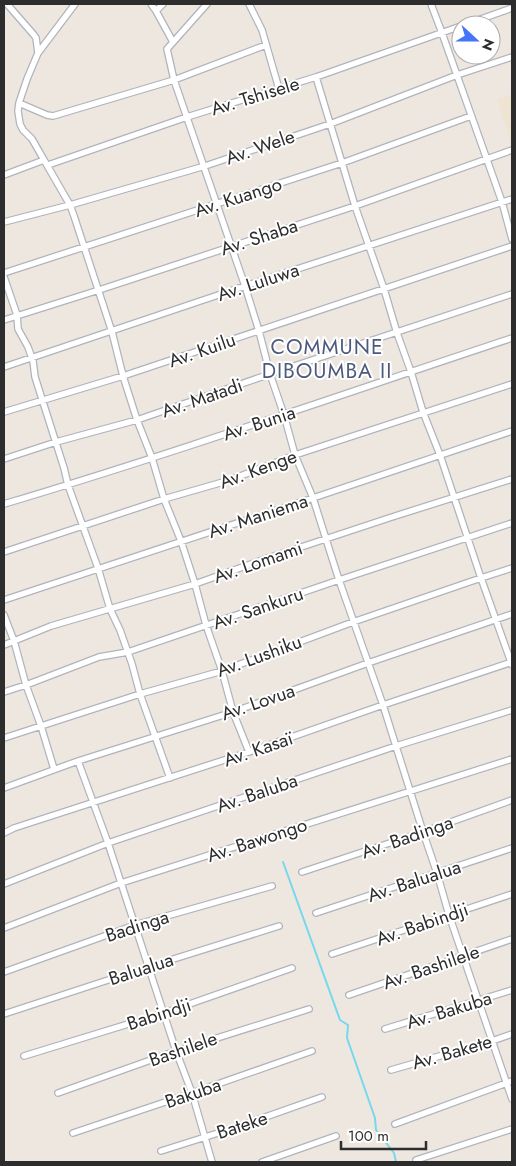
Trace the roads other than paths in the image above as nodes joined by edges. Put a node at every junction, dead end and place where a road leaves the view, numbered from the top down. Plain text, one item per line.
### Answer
1 (7, 4) edge
2 (75, 4) edge
3 (151, 4) edge
4 (163, 4) edge
5 (207, 4) edge
6 (249, 4) edge
7 (430, 4) edge
8 (512, 8) edge
9 (156, 11) junction
10 (493, 15) edge
11 (451, 30) edge
12 (442, 33) junction
13 (172, 42) junction
14 (266, 45) junction
15 (38, 53) junction
16 (512, 57) edge
17 (457, 75) junction
18 (316, 77) junction
19 (174, 80) junction
20 (279, 89) junction
21 (19, 103) junction
22 (471, 116) junction
23 (187, 117) junction
24 (330, 124) junction
25 (512, 150) edge
26 (486, 159) junction
27 (46, 163) junction
28 (342, 163) junction
29 (205, 166) junction
30 (4, 175) edge
31 (512, 199) edge
32 (502, 202) junction
33 (217, 203) junction
34 (70, 205) junction
35 (355, 206) junction
36 (4, 222) edge
37 (512, 239) edge
38 (369, 245) junction
39 (512, 246) edge
40 (84, 247) junction
41 (231, 247) junction
42 (4, 273) edge
43 (4, 277) edge
44 (245, 286) junction
45 (384, 289) junction
46 (99, 290) junction
47 (512, 294) edge
48 (17, 315) junction
49 (4, 320) edge
50 (259, 331) junction
51 (112, 332) junction
52 (396, 333) junction
53 (512, 338) edge
54 (31, 358) junction
55 (4, 367) edge
56 (410, 372) junction
57 (270, 374) junction
58 (123, 376) junction
59 (512, 384) edge
60 (43, 400) junction
61 (4, 412) edge
62 (423, 412) junction
63 (284, 415) junction
64 (137, 420) junction
65 (512, 432) edge
66 (56, 442) junction
67 (295, 455) junction
68 (440, 456) junction
69 (152, 458) junction
70 (4, 459) edge
71 (512, 479) edge
72 (68, 485) junction
73 (455, 497) junction
74 (313, 498) junction
75 (164, 499) junction
76 (4, 504) edge
77 (512, 523) edge
78 (83, 526) junction
79 (468, 538) junction
80 (326, 539) junction
81 (181, 541) junction
82 (4, 552) edge
83 (98, 568) junction
84 (512, 568) edge
85 (481, 578) junction
86 (339, 580) junction
87 (195, 584) junction
88 (4, 600) edge
89 (110, 609) junction
90 (512, 614) edge
91 (4, 615) edge
92 (495, 620) junction
93 (353, 622) junction
94 (206, 625) junction
95 (14, 641) junction
96 (4, 645) edge
97 (128, 652) junction
98 (368, 663) junction
99 (512, 663) edge
100 (222, 671) junction
101 (26, 685) junction
102 (4, 692) edge
103 (140, 694) junction
104 (383, 705) junction
105 (512, 710) edge
106 (233, 712) junction
107 (41, 726) junction
108 (155, 736) junction
109 (4, 738) edge
110 (396, 746) junction
111 (249, 752) junction
112 (512, 759) edge
113 (78, 761) junction
114 (54, 770) junction
115 (170, 778) junction
116 (4, 788) edge
117 (410, 792) junction
118 (512, 800) edge
119 (94, 803) junction
120 (423, 832) junction
121 (4, 833) edge
122 (108, 843) junction
123 (512, 848) edge
124 (302, 872) dead end
125 (437, 873) junction
126 (121, 883) junction
127 (4, 884) edge
128 (272, 886) dead end
129 (512, 894) edge
130 (316, 913) dead end
131 (449, 915) junction
132 (135, 925) junction
133 (279, 926) dead end
134 (4, 928) edge
135 (512, 938) edge
136 (332, 954) dead end
137 (462, 956) junction
138 (148, 967) junction
139 (292, 968) dead end
140 (4, 972) edge
141 (512, 990) edge
142 (349, 995) dead end
143 (478, 1001) junction
144 (309, 1008) dead end
145 (164, 1013) junction
146 (4, 1014) edge
147 (386, 1029) dead end
148 (512, 1034) edge
149 (492, 1041) junction
150 (176, 1051) junction
151 (312, 1051) dead end
152 (24, 1056) dead end
153 (391, 1070) dead end
154 (510, 1082) edge
155 (58, 1093) dead end
156 (192, 1093) junction
157 (322, 1098) dead end
158 (512, 1099) edge
159 (395, 1124) dead end
160 (512, 1129) edge
161 (73, 1133) dead end
162 (336, 1136) dead end
163 (204, 1137) junction
164 (161, 1151) dead end
165 (416, 1160) dead end
166 (212, 1162) edge
167 (262, 1162) edge

1 - 15 street
2 - 15 street
3 - 9 street
4 - 9 street
5 - 13 street
6 - 14 street
7 - 12 street
8 - 10 street, Av. Tshisele
9 - 13 street
11 - 12 street, Av. Tshisele
12 - 17 street
12 - 18 street, Av. Tshisele
13 - 19 street
14 - 19 street
14 - 20 street
15 - 21 street
16 - 17 street, Av. Wele
17 - 22 street
17 - 24 street, Av. Wele
18 - 20 street, Av. Tshisele
18 - 24 street
19 - 21 street
19 - 23 street
20 - 23 street, Av. Tshisele
21 - 27 street
22 - 26 street
22 - 28 street, Av. Kuango
23 - 27 street, Av. Tshisele
23 - 29 street
24 - 28 street
24 - 29 street, Av. Wele
25 - 26 street, Av. Shaba
26 - 32 street
26 - 35 street, Av. Shaba
27 - 30 street, Av. Tshisele
27 - 34 street
28 - 33 street, Av. Kuango
28 - 35 street
29 - 33 street
29 - 34 street, Av. Wele
31 - 32 street, Av. Luluwa
32 - 37 street
32 - 38 street, Av. Luluwa
33 - 40 street, Av. Kuango
33 - 41 street
34 - 36 street, Av. Wele
34 - 40 street
35 - 38 street
35 - 41 street, Av. Shaba
38 - 44 street, Av. Luluwa
38 - 45 street
39 - 45 street, Av. Kuilu
40 - 42 street, Av. Kuango
40 - 46 street
41 - 44 street
41 - 46 street, Av. Shaba
43 - 48 street
44 - 50 street
44 - 51 street, Av. Luluwa
45 - 50 street, Av. Kuilu
45 - 52 street
46 - 48 street, Av. Shaba
46 - 51 street
47 - 52 street, Av. Matadi
48 - 49 street, Av. Shaba
48 - 54 street
50 - 57 street
50 - 58 street, Av. Kuilu
51 - 54 street, Av. Luluwa
51 - 58 street
52 - 56 street
52 - 57 street, Av. Matadi
53 - 56 street, Av. Bunia
54 - 55 street, Av. Luluwa
54 - 60 street
56 - 62 street
56 - 63 street, Av. Bunia
57 - 63 street
57 - 64 street, Av. Matadi
58 - 60 street, Av. Kuilu
58 - 64 street
59 - 62 street, Av. Kenge
60 - 61 street, Av. Kuilu
60 - 66 street
62 - 67 street, Av. Kenge
62 - 68 street
63 - 67 street
63 - 69 street, Av. Bunia
64 - 66 street, Av. Matadi
64 - 69 street
65 - 68 street, Av. Maniema
66 - 70 street, Av. Matadi
66 - 72 street
67 - 74 street
67 - 75 street, Av. Kenge
68 - 73 street
68 - 74 street, Av. Maniema
69 - 72 street, Av. Bunia
69 - 75 street
71 - 73 street, Av. Lomami
72 - 76 street, Av. Bunia
72 - 78 street
73 - 79 street
73 - 80 street, Av. Lomami
74 - 80 street
74 - 81 street, Av. Maniema
75 - 78 street, Av. Kenge
75 - 81 street
77 - 79 street, Av. Sankuru
78 - 82 street, Av. Kenge
78 - 83 street
79 - 85 street
79 - 86 street, Av. Sankuru
80 - 86 street
80 - 87 street, Av. Lomami
81 - 83 street, Av. Maniema
81 - 87 street
83 - 88 street, Av. Maniema
83 - 89 street
84 - 85 street, Av. Lushiku
85 - 92 street
85 - 93 street, Av. Lushiku
86 - 93 street
86 - 94 street, Av. Sankuru
87 - 89 street, Av. Lomami
87 - 94 street
89 - 95 street, Av. Lomami
89 - 97 street
90 - 92 street, Av. Lovua
91 - 95 street
92 - 98 street, Av. Lovua
92 - 99 street
93 - 98 street
93 - 100 street, Av. Lushiku
94 - 97 street, Av. Sankuru
94 - 100 street
95 - 96 street, Av. Lomami
95 - 101 street
97 - 101 street, Av. Sankuru
97 - 103 street
98 - 104 street
98 - 106 street, Av. Lovua
99 - 104 street, Av. Kasaï
100 - 103 street, Av. Lushiku
100 - 106 street
101 - 102 street, Av. Sankuru
101 - 107 street
103 - 107 street, Av. Lushiku
103 - 108 street
104 - 110 street
104 - 111 street, Av. Kasaï
105 - 110 street, Av. Baluba
106 - 108 street, Av. Lovua
106 - 111 street
107 - 109 street, Av. Lushiku
107 - 114 street
108 - 113 street, Av. Lovua
108 - 115 street
110 - 117 street
110 - 122 street, Av. Baluba
111 - 115 street, Av. Kasaï
112 - 117 street, Av. Bawongo
113 - 114 street, Av. Lovua
113 - 119 street
114 - 116 street, Av. Lovua
115 - 119 street, Av. Kasaï
117 - 120 street
117 - 126 street, Av. Bawongo
118 - 120 street, Av. Badinga
119 - 121 street, Av. Kasaï
119 - 122 street
120 - 124 street, Av. Badinga
120 - 125 street
122 - 126 street
122 - 127 street, Av. Baluba
123 - 125 street, Av. Balualua
125 - 130 street, Av. Balualua
125 - 131 street
126 - 132 street
126 - 134 street, Av. Bawongo
128 - 132 street, Badinga
129 - 131 street, Av. Babindji
131 - 136 street, Av. Babindji
131 - 137 street
132 - 138 street
132 - 140 street, Badinga
133 - 138 street, Balualua
135 - 137 street, Av. Bashilele
137 - 142 street, Av. Bashilele
137 - 143 street
138 - 145 street
138 - 146 street, Balualua
139 - 145 street, Babindji
141 - 143 street, Av. Bakuba
143 - 147 street, Av. Bakuba
143 - 149 street
144 - 150 street, Bashilele
145 - 150 street
145 - 152 street, Babindji
148 - 149 street, Av. Bakete
149 - 153 street, Av. Bakete
149 - 154 street
150 - 155 street, Bashilele
150 - 156 street
151 - 156 street, Bakuba
154 - 158 street
154 - 159 street
156 - 161 street, Bakuba
156 - 163 street
157 - 163 street, Bateke
160 - 165 street
162 - 167 street
163 - 164 street, Bateke
163 - 166 street

